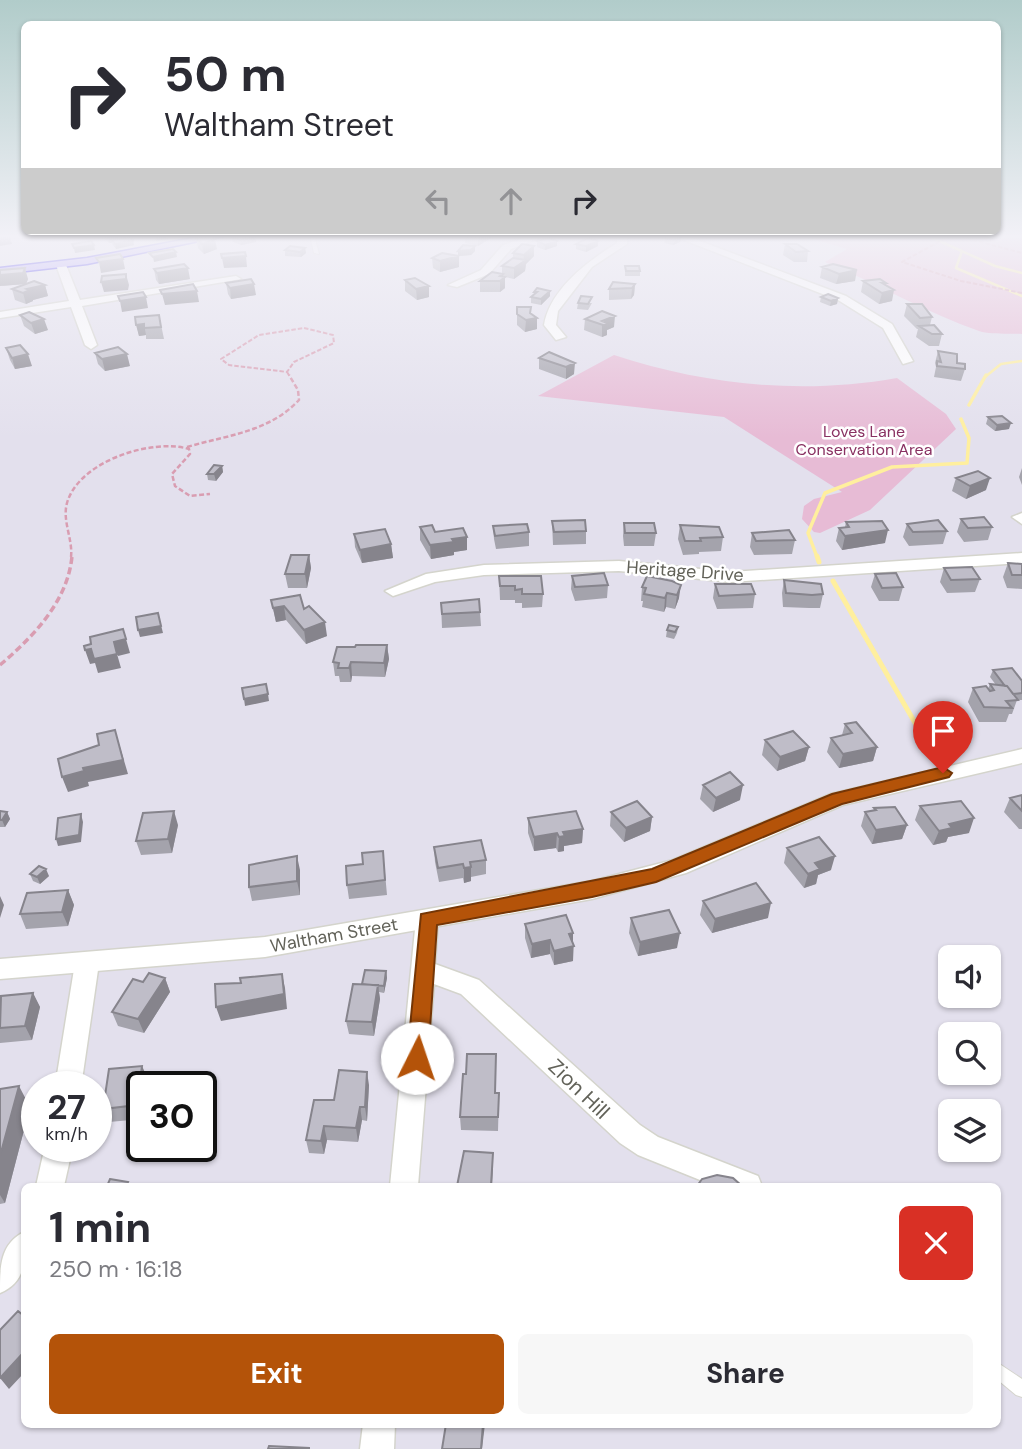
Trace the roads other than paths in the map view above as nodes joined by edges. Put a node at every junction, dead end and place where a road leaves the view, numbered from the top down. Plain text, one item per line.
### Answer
1 (73, 303) edge
2 (94, 303) edge
3 (560, 303) edge
4 (849, 303) edge
5 (74, 306) junction
6 (0, 315) edge
7 (560, 337) dead end
8 (90, 345) dead end
9 (907, 361) dead end
10 (1022, 558) edge
11 (393, 591) dead end
12 (1022, 756) edge
13 (428, 919) junction
14 (87, 964) junction
15 (0, 969) edge
16 (424, 970) junction
17 (70, 1071) edge
18 (55, 1162) edge
19 (51, 1183) edge
20 (404, 1183) edge
21 (740, 1183) edge
22 (21, 1251) edge
23 (0, 1278) edge
24 (1001, 1373) edge
25 (1022, 1388) edge
26 (379, 1428) edge
27 (377, 1449) edge

1 - 5 street
2 - 5 street
3 - 7 street
4 - 9 street
5 - 6 street
5 - 8 street
10 - 11 street, Heritage Drive
12 - 13 street, Waltham Street
13 - 14 street, Waltham Street
13 - 16 street
14 - 15 street, Waltham Street
14 - 17 street
16 - 20 street
16 - 21 street, Zion Hill
18 - 19 street
22 - 23 street
24 - 25 lane
26 - 27 street

